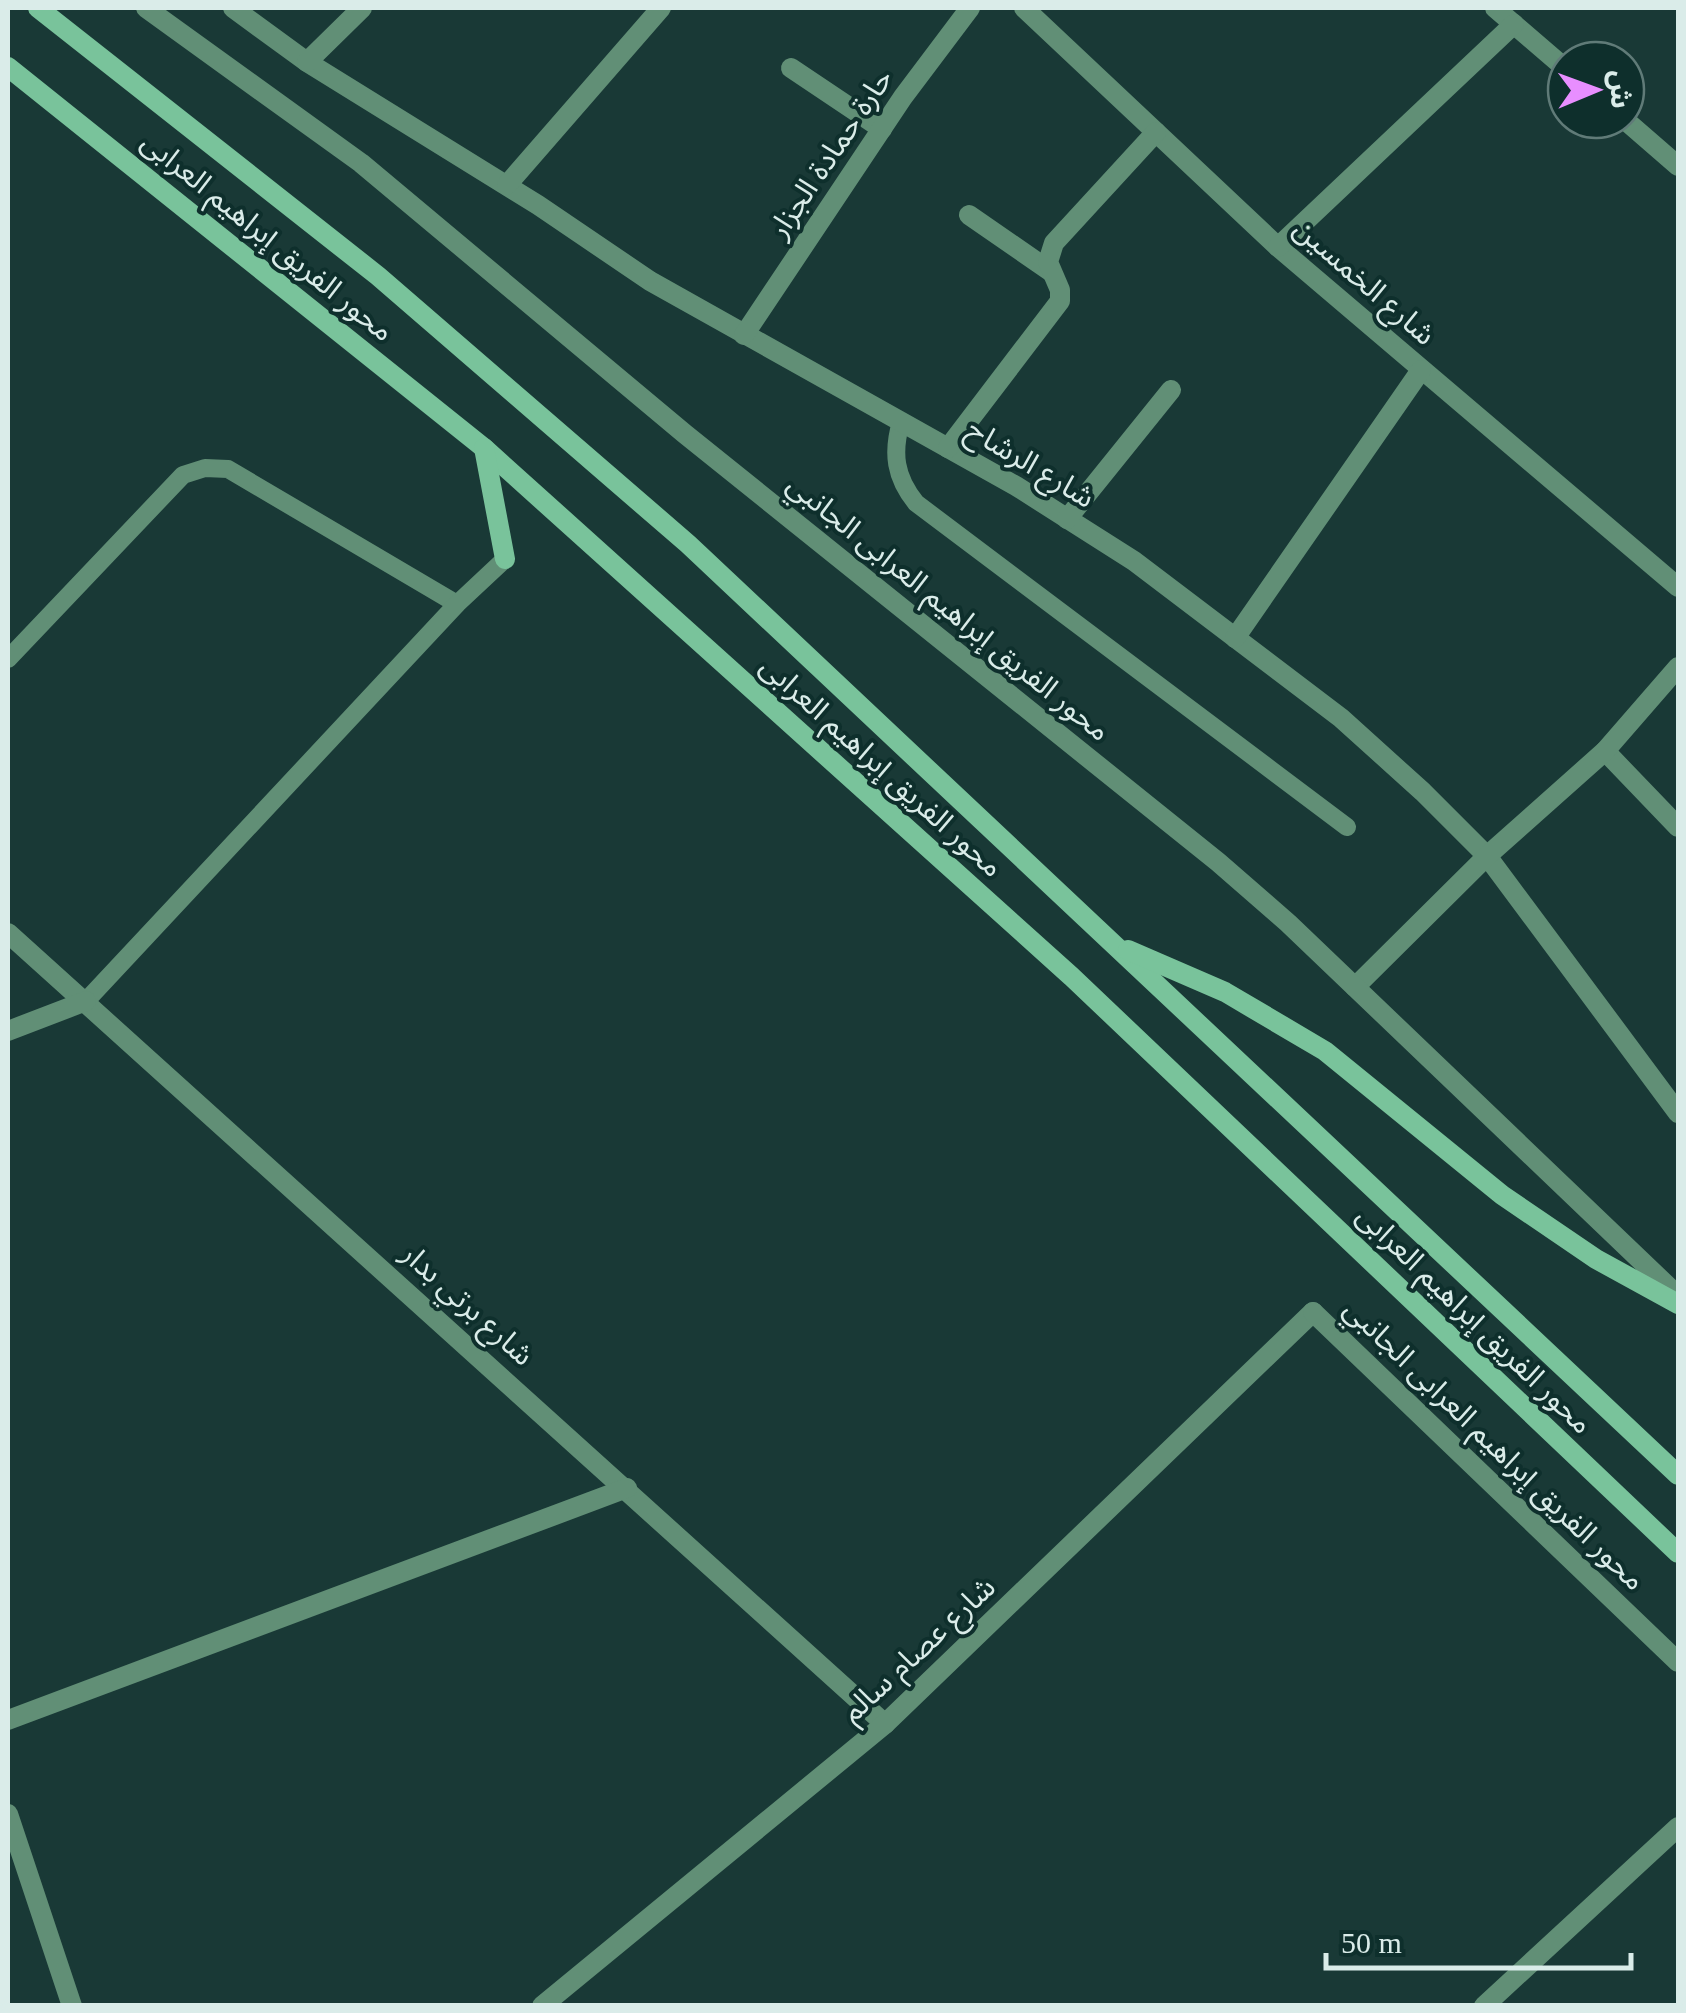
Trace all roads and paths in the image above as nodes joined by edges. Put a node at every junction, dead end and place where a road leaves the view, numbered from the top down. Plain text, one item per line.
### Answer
1 (38, 8) edge
2 (146, 8) edge
3 (233, 8) edge
4 (362, 8) edge
5 (661, 8) edge
6 (970, 8) edge
7 (1024, 8) edge
8 (1495, 8) edge
9 (1514, 24) junction
10 (1546, 52) edge
11 (308, 62) junction
12 (8, 67) edge
13 (790, 68) dead end
14 (882, 129) junction
15 (1156, 132) junction
16 (1646, 138) edge
17 (1678, 166) edge
18 (507, 186) junction
19 (969, 215) dead end
20 (1278, 247) junction
21 (1050, 272) junction
22 (744, 335) junction
23 (1421, 370) junction
24 (1171, 390) dead end
25 (901, 422) junction
26 (484, 448) junction
27 (948, 448) junction
28 (1067, 519) junction
29 (505, 559) joint
30 (1678, 587) edge
31 (456, 604) junction
32 (1235, 638) junction
33 (8, 660) edge
34 (1678, 667) edge
35 (1605, 751) junction
36 (1346, 827) dead end
37 (1678, 827) edge
38 (1488, 856) junction
39 (8, 933) edge
40 (1118, 946) junction
41 (1356, 987) junction
42 (86, 1001) junction
43 (8, 1031) edge
44 (1678, 1113) edge
45 (1678, 1296) edge
46 (1678, 1304) edge
47 (1313, 1312) joint
48 (1678, 1476) edge
49 (628, 1488) junction
50 (1678, 1554) edge
51 (1678, 1662) edge
52 (8, 1720) edge
53 (885, 1724) junction
54 (8, 1814) edge
55 (1678, 1827) edge
56 (72, 2006) edge
57 (542, 2006) edge
58 (1484, 2006) edge

1 - 40 main road, محور الفريق إبراهيم العرابى
2 - 41 street, محور الفريق إبراهيم العرابى الجانبي
3 - 11 street, شارع الرشاح
4 - 11 street
5 - 18 street
6 - 14 street, حارة حمادة الجزار
7 - 15 street, شارع الخمسين
8 - 9 street
9 - 10 street
9 - 20 street
11 - 18 street, شارع الرشاح
12 - 26 main road, محور الفريق إبراهيم العرابى
13 - 14 street
14 - 22 street, حارة حمادة الجزار
15 - 20 street, شارع الخمسين
15 - 21 street
16 - 17 street
18 - 22 street, شارع الرشاح
19 - 21 street
20 - 23 street, شارع الخمسين
21 - 27 street
22 - 25 street, شارع الرشاح
23 - 30 street, شارع الخمسين
23 - 32 street
24 - 28 street
25 - 27 street, شارع الرشاح
25 - 36 lane
26 - 29 main road
26 - 50 main road, محور الفريق إبراهيم العرابى
27 - 28 street, شارع الرشاح
28 - 32 street, شارع الرشاح
29 - 31 lane
31 - 33 lane
31 - 42 lane
32 - 38 street, شارع الرشاح
34 - 35 street
35 - 37 street
35 - 38 street
38 - 41 street
38 - 44 street, شارع الرشاح
39 - 42 street, شارع برتي بدار
40 - 46 main road
40 - 48 main road, محور الفريق إبراهيم العرابى
41 - 45 street, محور الفريق إبراهيم العرابى الجانبي
42 - 43 street
42 - 49 street, شارع برتي بدار
47 - 51 street, محور الفريق إبراهيم العرابى الجانبي
47 - 53 street, شارع عصام سالم
49 - 52 street
49 - 53 street, شارع برتي بدار
53 - 57 street, شارع عصام سالم
54 - 56 street
55 - 58 street

